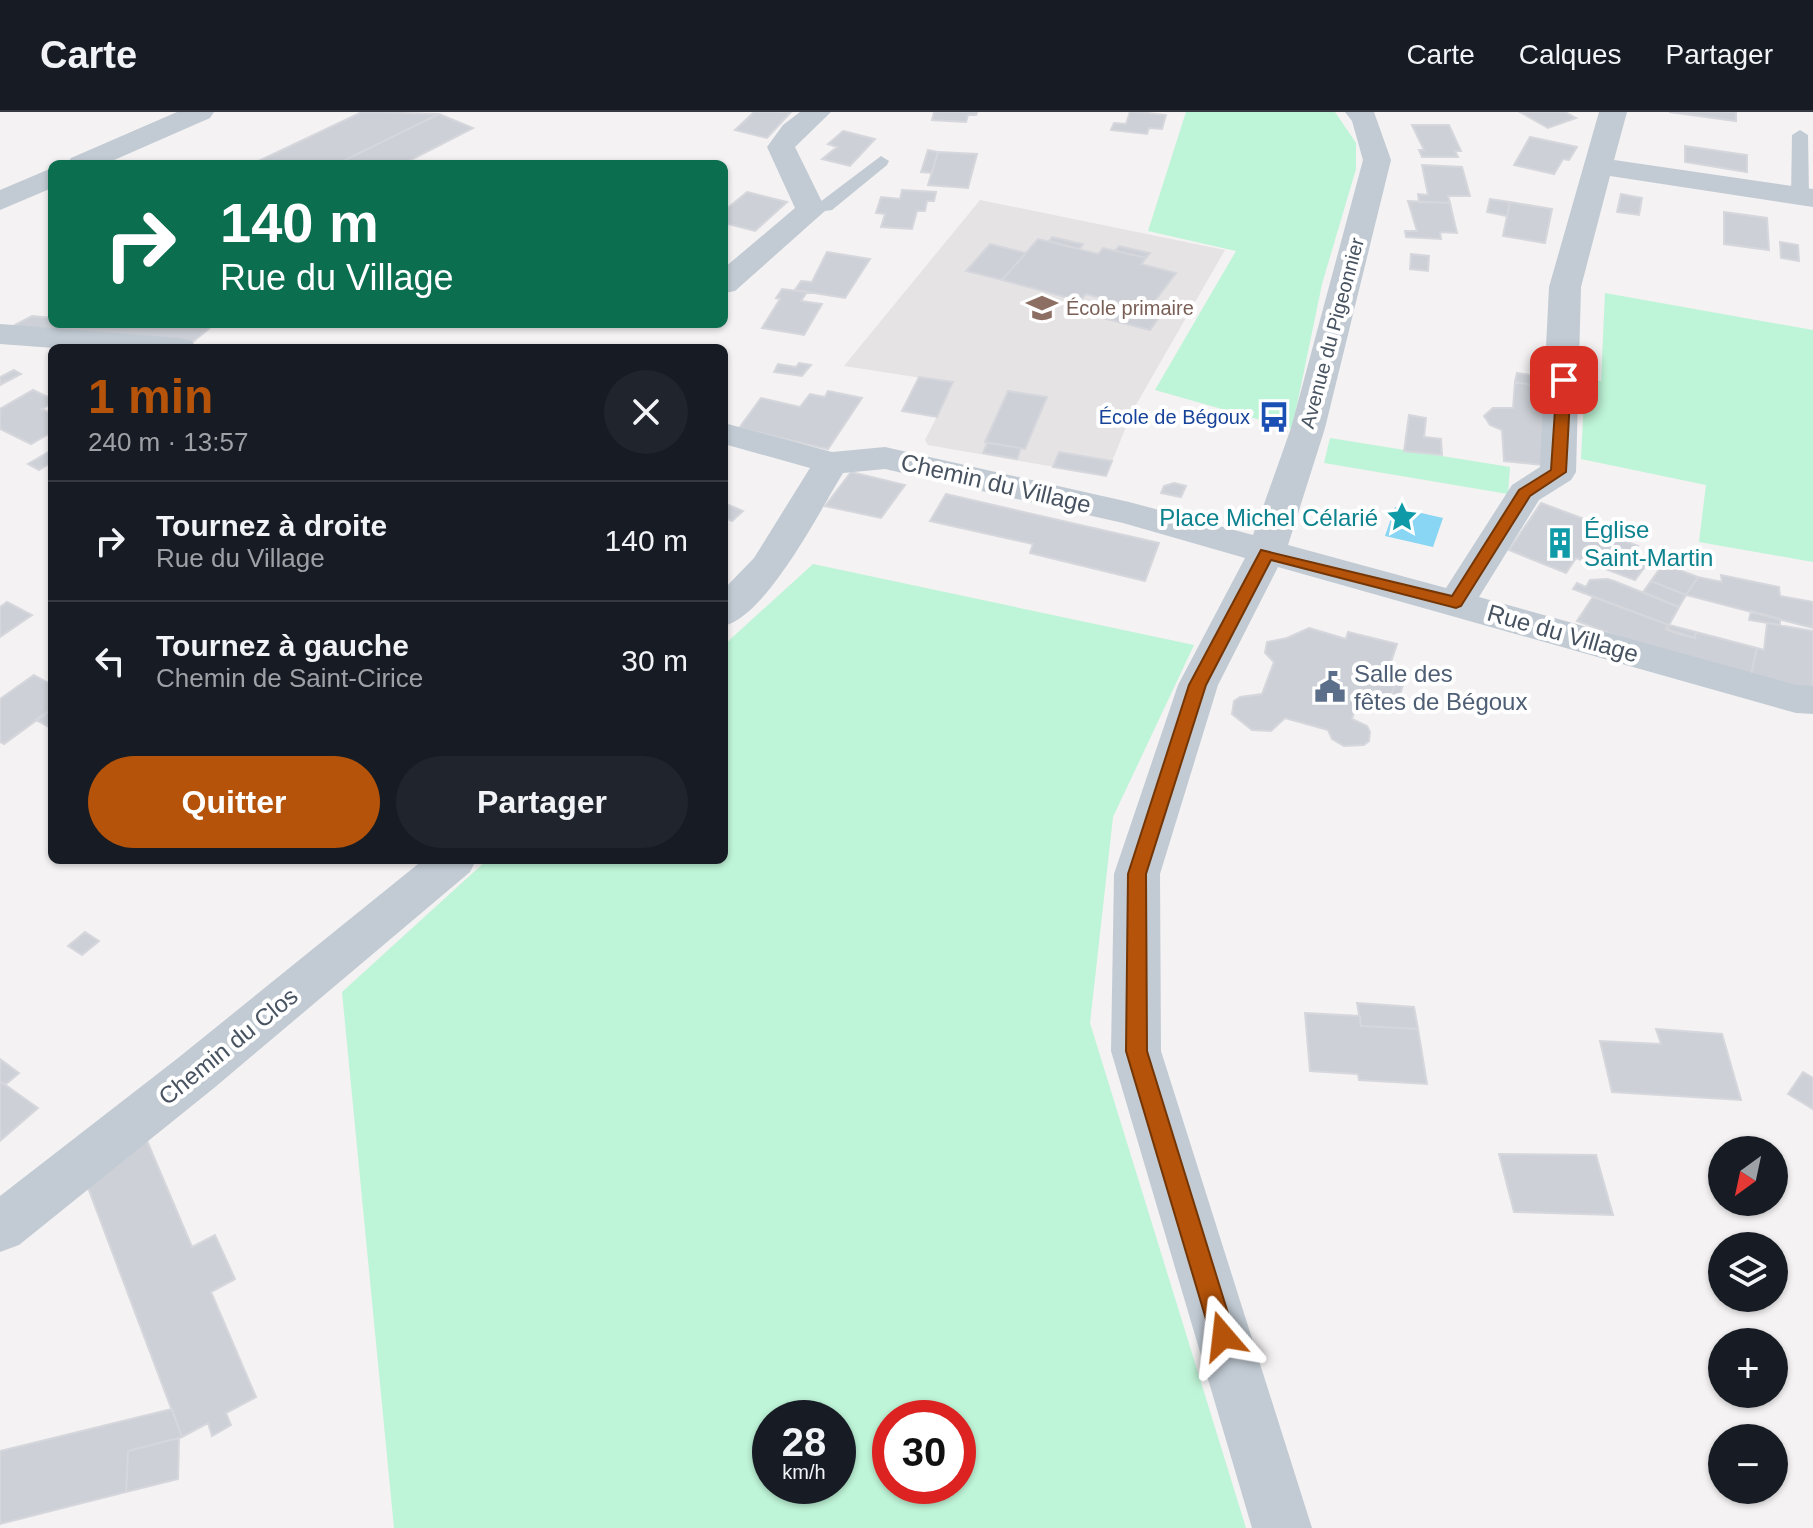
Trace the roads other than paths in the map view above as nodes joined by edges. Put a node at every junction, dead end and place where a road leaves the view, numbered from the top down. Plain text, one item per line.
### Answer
1 (200, 112) edge
2 (817, 112) edge
3 (1359, 112) edge
4 (1613, 112) edge
5 (1800, 135) dead end
6 (90, 160) edge
7 (881, 161) dead end
8 (1598, 166) junction
9 (48, 179) edge
10 (1806, 197) edge
11 (0, 201) edge
12 (811, 210) junction
13 (728, 281) edge
14 (0, 334) edge
15 (129, 344) edge
16 (728, 434) edge
17 (831, 463) junction
18 (1266, 553) junction
19 (1456, 603) junction
20 (728, 609) edge
21 (1813, 700) edge
22 (449, 864) edge
23 (0, 1228) edge
24 (1282, 1528) edge

1 - 6 street
2 - 12 street
3 - 18 street, Avenue du Pigeonnier
4 - 8 street
5 - 10 lane
7 - 12 lane
8 - 10 street
8 - 19 street
9 - 11 street
12 - 13 street
14 - 15 street
16 - 17 street, Chemin du Village
17 - 18 street, Chemin du Village
17 - 20 street
18 - 19 street, Rue du Village
18 - 24 street, Avenue du Pigeonnier
19 - 21 street, Rue du Village
22 - 23 street, Chemin du Clos

